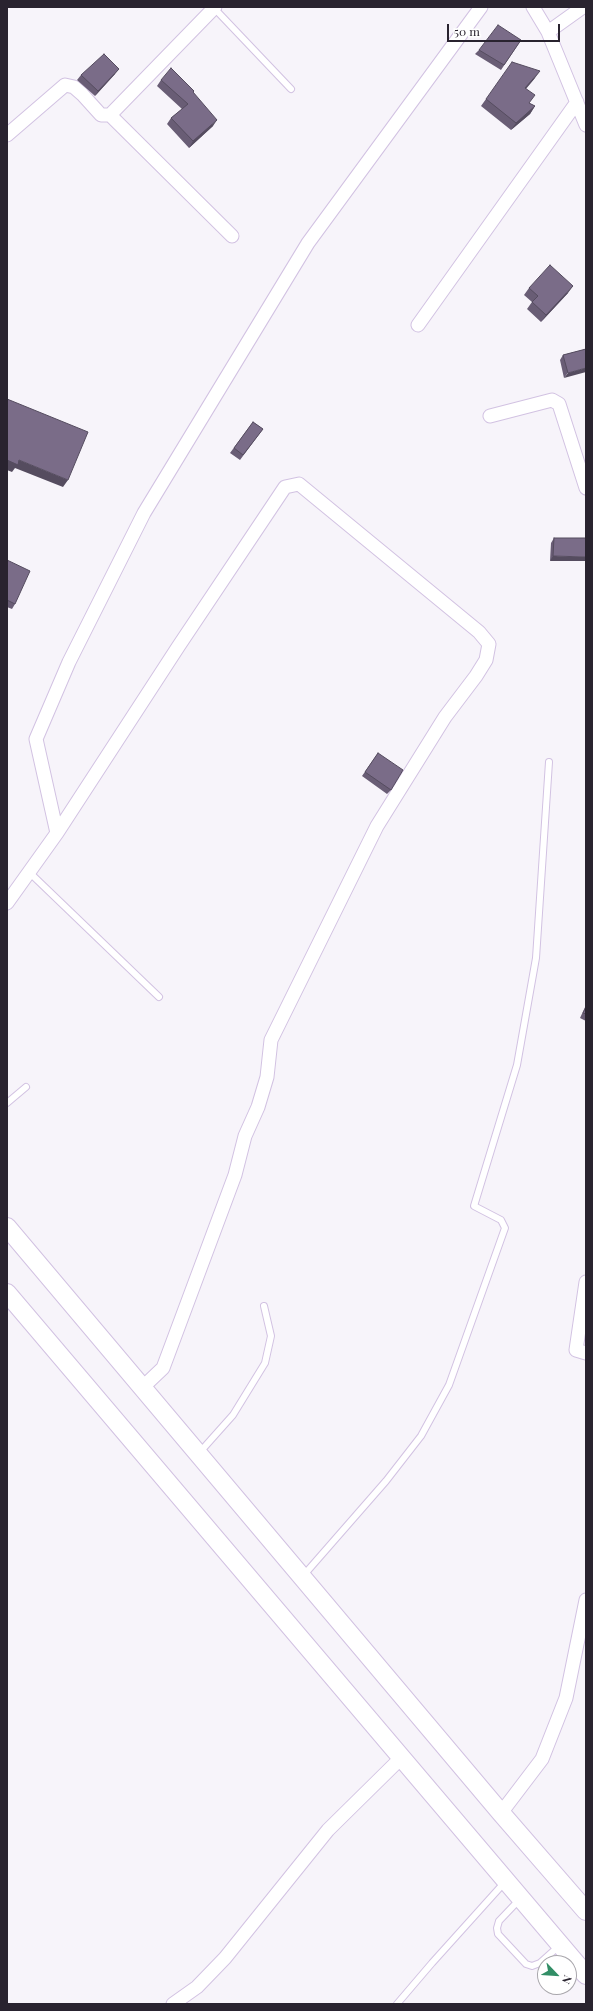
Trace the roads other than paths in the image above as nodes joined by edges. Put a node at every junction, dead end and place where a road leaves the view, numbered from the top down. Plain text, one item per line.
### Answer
1 (215, 7) edge
2 (481, 7) edge
3 (533, 7) edge
4 (583, 7) edge
5 (548, 32) junction
6 (291, 89) dead end
7 (577, 102) junction
8 (110, 115) junction
9 (586, 125) edge
10 (7, 136) edge
11 (232, 236) dead end
12 (418, 325) dead end
13 (490, 416) dead end
14 (586, 488) edge
15 (549, 762) dead end
16 (57, 833) junction
17 (29, 872) junction
18 (7, 903) edge
19 (159, 997) dead end
20 (26, 1087) dead end
21 (7, 1103) edge
22 (7, 1227) edge
23 (586, 1282) edge
24 (7, 1293) edge
25 (264, 1306) dead end
26 (586, 1353) edge
27 (143, 1387) junction
28 (199, 1453) junction
29 (302, 1576) junction
30 (586, 1600) edge
31 (401, 1758) junction
32 (501, 1813) junction
33 (505, 1882) junction
34 (520, 1899) junction
35 (586, 1911) edge
36 (560, 1945) junction
37 (586, 1975) edge
38 (173, 2004) edge
39 (397, 2004) edge

1 - 6 lane
1 - 8 street
2 - 16 street
3 - 5 street
4 - 5 street
5 - 7 street
7 - 9 street
7 - 12 street
8 - 10 street
8 - 11 street
13 - 14 street
15 - 29 lane
16 - 17 street
16 - 27 street
17 - 18 street
17 - 19 lane
20 - 21 lane
22 - 27 main road
23 - 26 street
24 - 31 main road
25 - 28 lane
27 - 28 main road
28 - 29 main road
29 - 32 main road
30 - 32 street
31 - 33 main road
31 - 38 street
32 - 35 main road
33 - 34 main road
33 - 39 lane
34 - 36 main road
34 - 36 lane
36 - 37 main road

